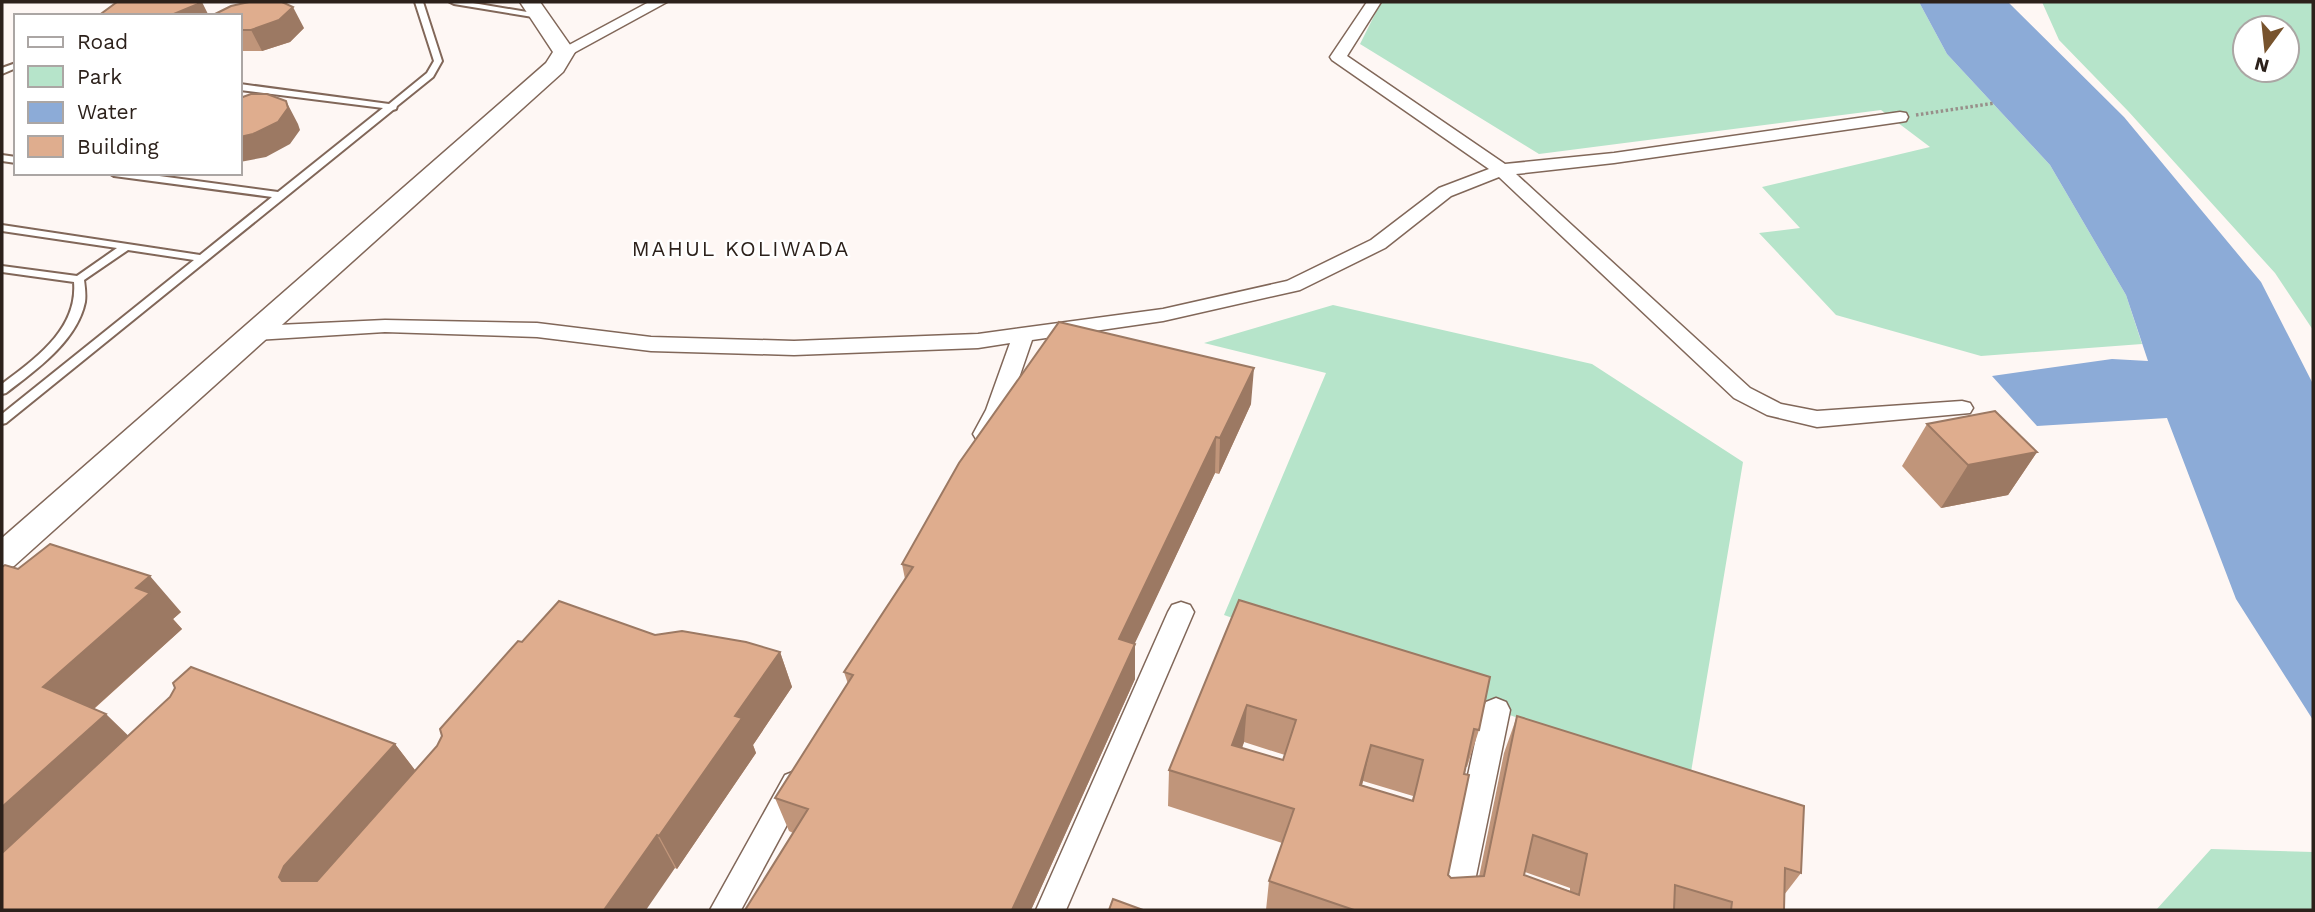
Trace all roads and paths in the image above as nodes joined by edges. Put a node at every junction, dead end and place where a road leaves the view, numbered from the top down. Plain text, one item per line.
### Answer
1 (419, 2) edge
2 (454, 2) edge
3 (660, 2) edge
4 (1374, 2) edge
5 (535, 9) edge
6 (564, 52) junction
7 (242, 87) edge
8 (1995, 103) dead end
9 (393, 107) junction
10 (1900, 117) joint
11 (1502, 170) junction
12 (129, 175) edge
13 (278, 195) junction
14 (2, 228) edge
15 (127, 247) junction
16 (201, 258) junction
17 (2, 269) edge
18 (79, 279) junction
19 (256, 333) junction
20 (1024, 333) junction
21 (2, 390) edge
22 (1962, 408) dead end
23 (2, 420) edge
24 (971, 458) edge
25 (2, 557) edge
26 (1181, 612) dead end
27 (1496, 710) dead end
28 (804, 768) edge
29 (725, 910) edge
30 (1051, 910) edge
31 (1454, 910) edge

1 - 9 lane
2 - 5 lane
3 - 6 street
4 - 11 street
5 - 6 street
6 - 19 street
7 - 9 lane
8 - 10 path
9 - 13 lane
10 - 11 street
11 - 20 street
11 - 22 street
12 - 13 lane
13 - 16 lane
14 - 15 lane
15 - 16 lane
15 - 18 lane
16 - 23 lane
17 - 18 lane
18 - 21 lane
19 - 20 street
19 - 25 street
20 - 24 street
26 - 30 street
27 - 31 street
28 - 29 street

